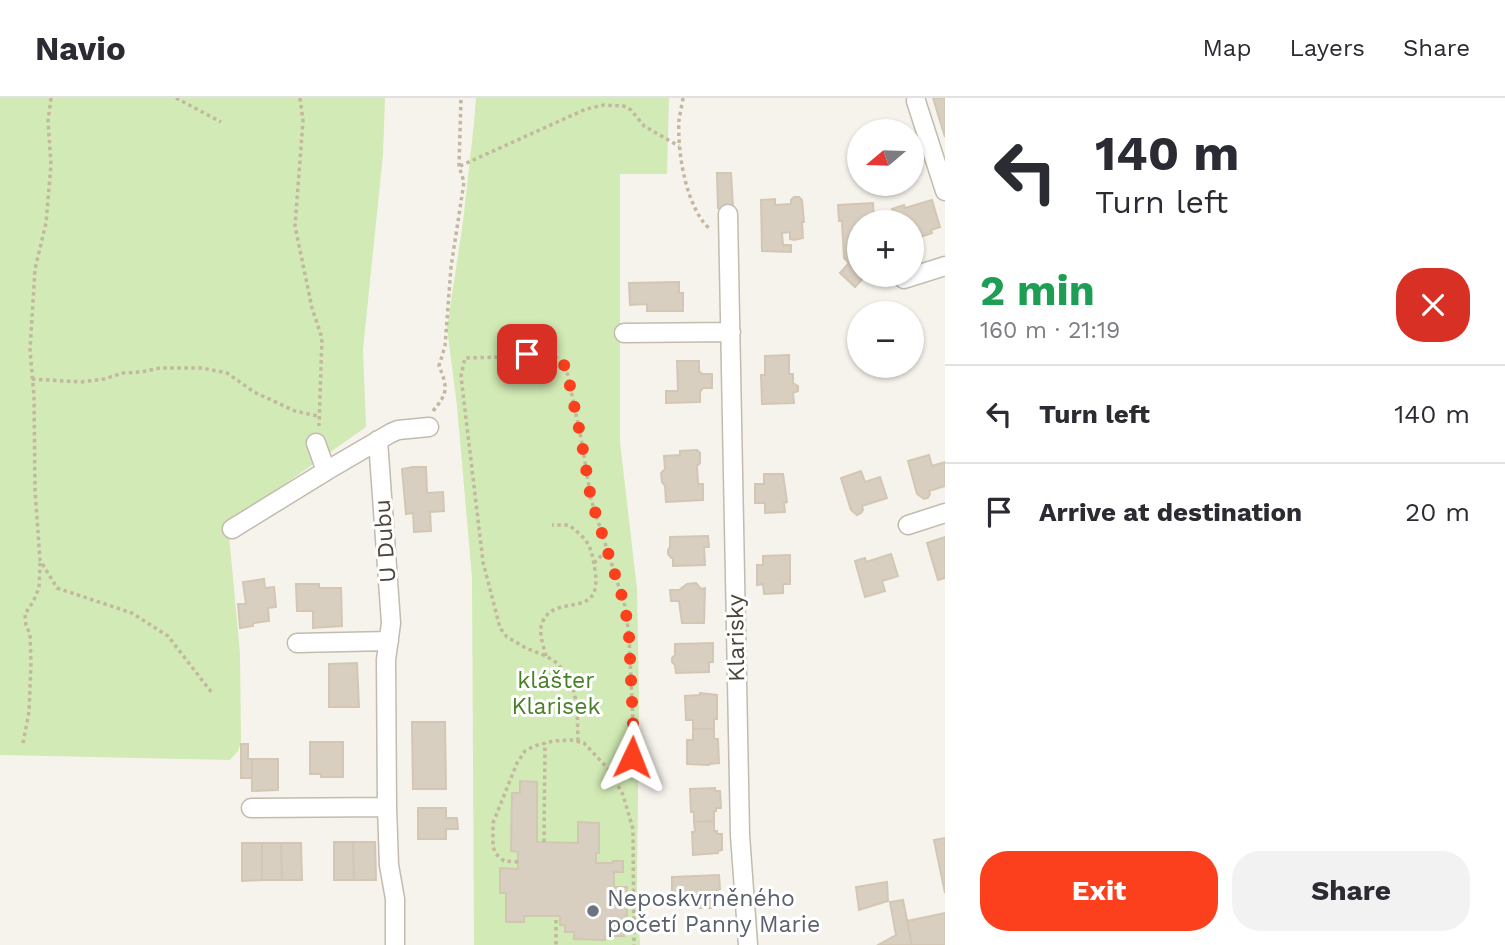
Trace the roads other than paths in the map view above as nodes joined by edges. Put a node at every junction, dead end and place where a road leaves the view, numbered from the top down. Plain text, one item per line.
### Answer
1 (916, 101) dead end
2 (945, 191) edge
3 (728, 214) dead end
4 (945, 266) edge
5 (924, 273) edge
6 (730, 332) junction
7 (624, 333) dead end
8 (429, 427) dead end
9 (378, 440) junction
10 (316, 443) road end
11 (326, 471) junction
12 (945, 513) edge
13 (908, 525) dead end
14 (232, 529) dead end
15 (388, 641) junction
16 (297, 643) dead end
17 (387, 807) junction
18 (251, 808) dead end
19 (395, 945) edge
20 (748, 945) edge

1 - 2 street
3 - 6 street, Klarisky
4 - 5 street
6 - 7 street
6 - 20 street, Klarisky
8 - 9 street
9 - 11 street
9 - 15 street, U Dubu
10 - 11 street
11 - 14 street
12 - 13 street
15 - 16 street
15 - 17 street, U Dubu
17 - 18 street
17 - 19 street, U Dubu

